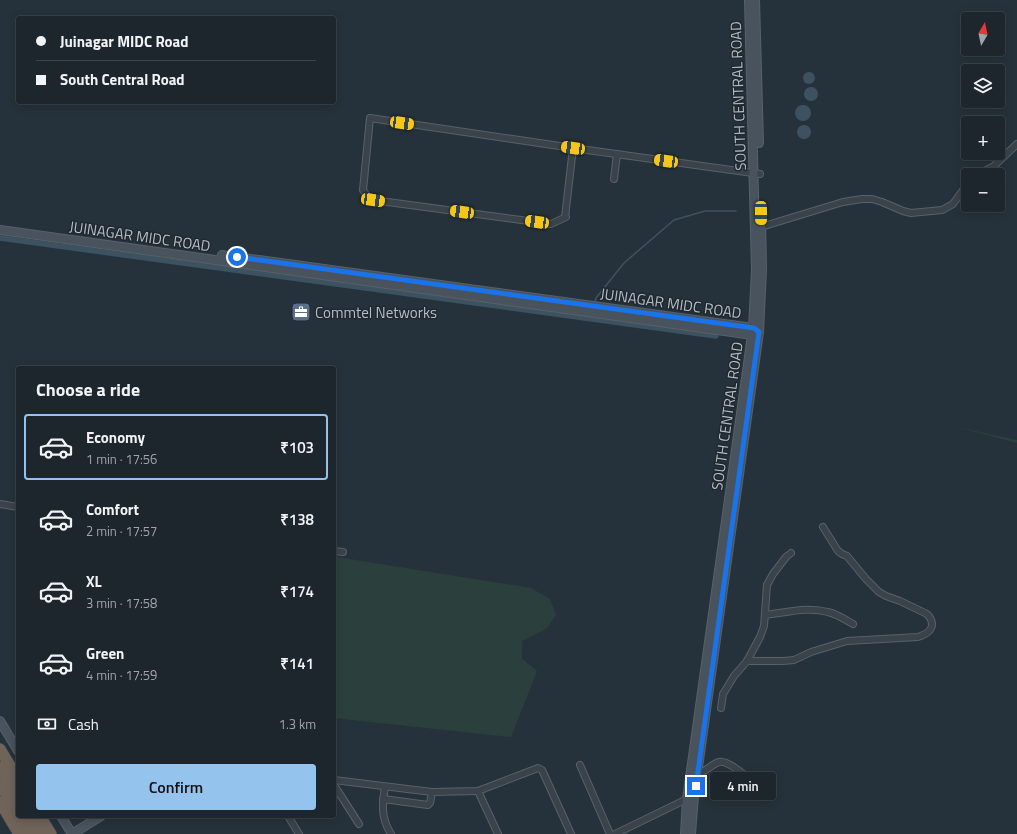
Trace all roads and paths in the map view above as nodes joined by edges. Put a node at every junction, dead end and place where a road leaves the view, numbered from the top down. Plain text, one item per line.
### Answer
1 (749, 0) edge
2 (755, 0) edge
3 (1017, 144) edge
4 (573, 148) junction
5 (617, 154) junction
6 (990, 168) edge
7 (757, 173) junction
8 (614, 179) dead end
9 (961, 194) edge
10 (758, 226) junction
11 (0, 230) edge
12 (222, 255) dead end
13 (285, 267) junction
14 (755, 332) junction
15 (0, 504) edge
16 (16, 507) edge
17 (823, 527) dead end
18 (336, 551) edge
19 (343, 552) dead end
20 (791, 553) dead end
21 (764, 615) junction
22 (854, 624) dead end
23 (747, 661) junction
24 (708, 673) junction
25 (721, 708) dead end
26 (0, 721) edge
27 (16, 748) edge
28 (0, 749) edge
29 (580, 765) dead end
30 (0, 767) edge
31 (16, 776) edge
32 (697, 776) junction
33 (336, 780) edge
34 (0, 784) edge
35 (757, 785) dead end
36 (385, 787) junction
37 (336, 788) edge
38 (478, 791) junction
39 (432, 792) junction
40 (16, 794) edge
41 (691, 798) junction
42 (383, 799) junction
43 (0, 802) edge
44 (16, 810) edge
45 (16, 815) edge
46 (20, 818) edge
47 (22, 818) edge
48 (62, 818) edge
49 (98, 818) edge
50 (289, 818) edge
51 (359, 824) dead end
52 (31, 827) edge
53 (51, 834) edge
54 (72, 834) edge
55 (299, 834) edge
56 (391, 834) edge
57 (498, 834) edge
58 (571, 834) edge
59 (610, 834) edge
60 (615, 834) edge
61 (685, 834) edge
62 (691, 834) edge

1 - 7 street, SOUTH CENTRAL ROAD
2 - 7 street, SOUTH CENTRAL ROAD
3 - 6 street
4 - 4 street
4 - 5 street
5 - 7 street
5 - 8 street
7 - 10 street, SOUTH CENTRAL ROAD
9 - 10 street
10 - 14 street, SOUTH CENTRAL ROAD
11 - 13 street, JUINAGAR MIDC ROAD
12 - 13 street, JUINAGAR MIDC ROAD
13 - 14 street, JUINAGAR MIDC ROAD
14 - 24 street, SOUTH CENTRAL ROAD
15 - 16 street
17 - 23 street
18 - 19 street
20 - 21 street
21 - 22 street
21 - 23 street
23 - 25 street
24 - 32 street, SOUTH CENTRAL ROAD
24 - 41 street, SOUTH CENTRAL ROAD
26 - 27 street
28 - 31 highway
29 - 59 street
30 - 40 highway
32 - 35 street
32 - 41 street, SOUTH CENTRAL ROAD
33 - 36 street
34 - 44 highway
36 - 39 street
36 - 42 street
37 - 51 street
38 - 39 street
38 - 57 street
38 - 58 street
39 - 42 street
41 - 60 street
41 - 61 street, SOUTH CENTRAL ROAD
41 - 62 street, SOUTH CENTRAL ROAD
42 - 56 street
43 - 45 highway
46 - 52 highway
47 - 52 highway
48 - 54 street
49 - 54 street
50 - 55 street
52 - 53 highway

